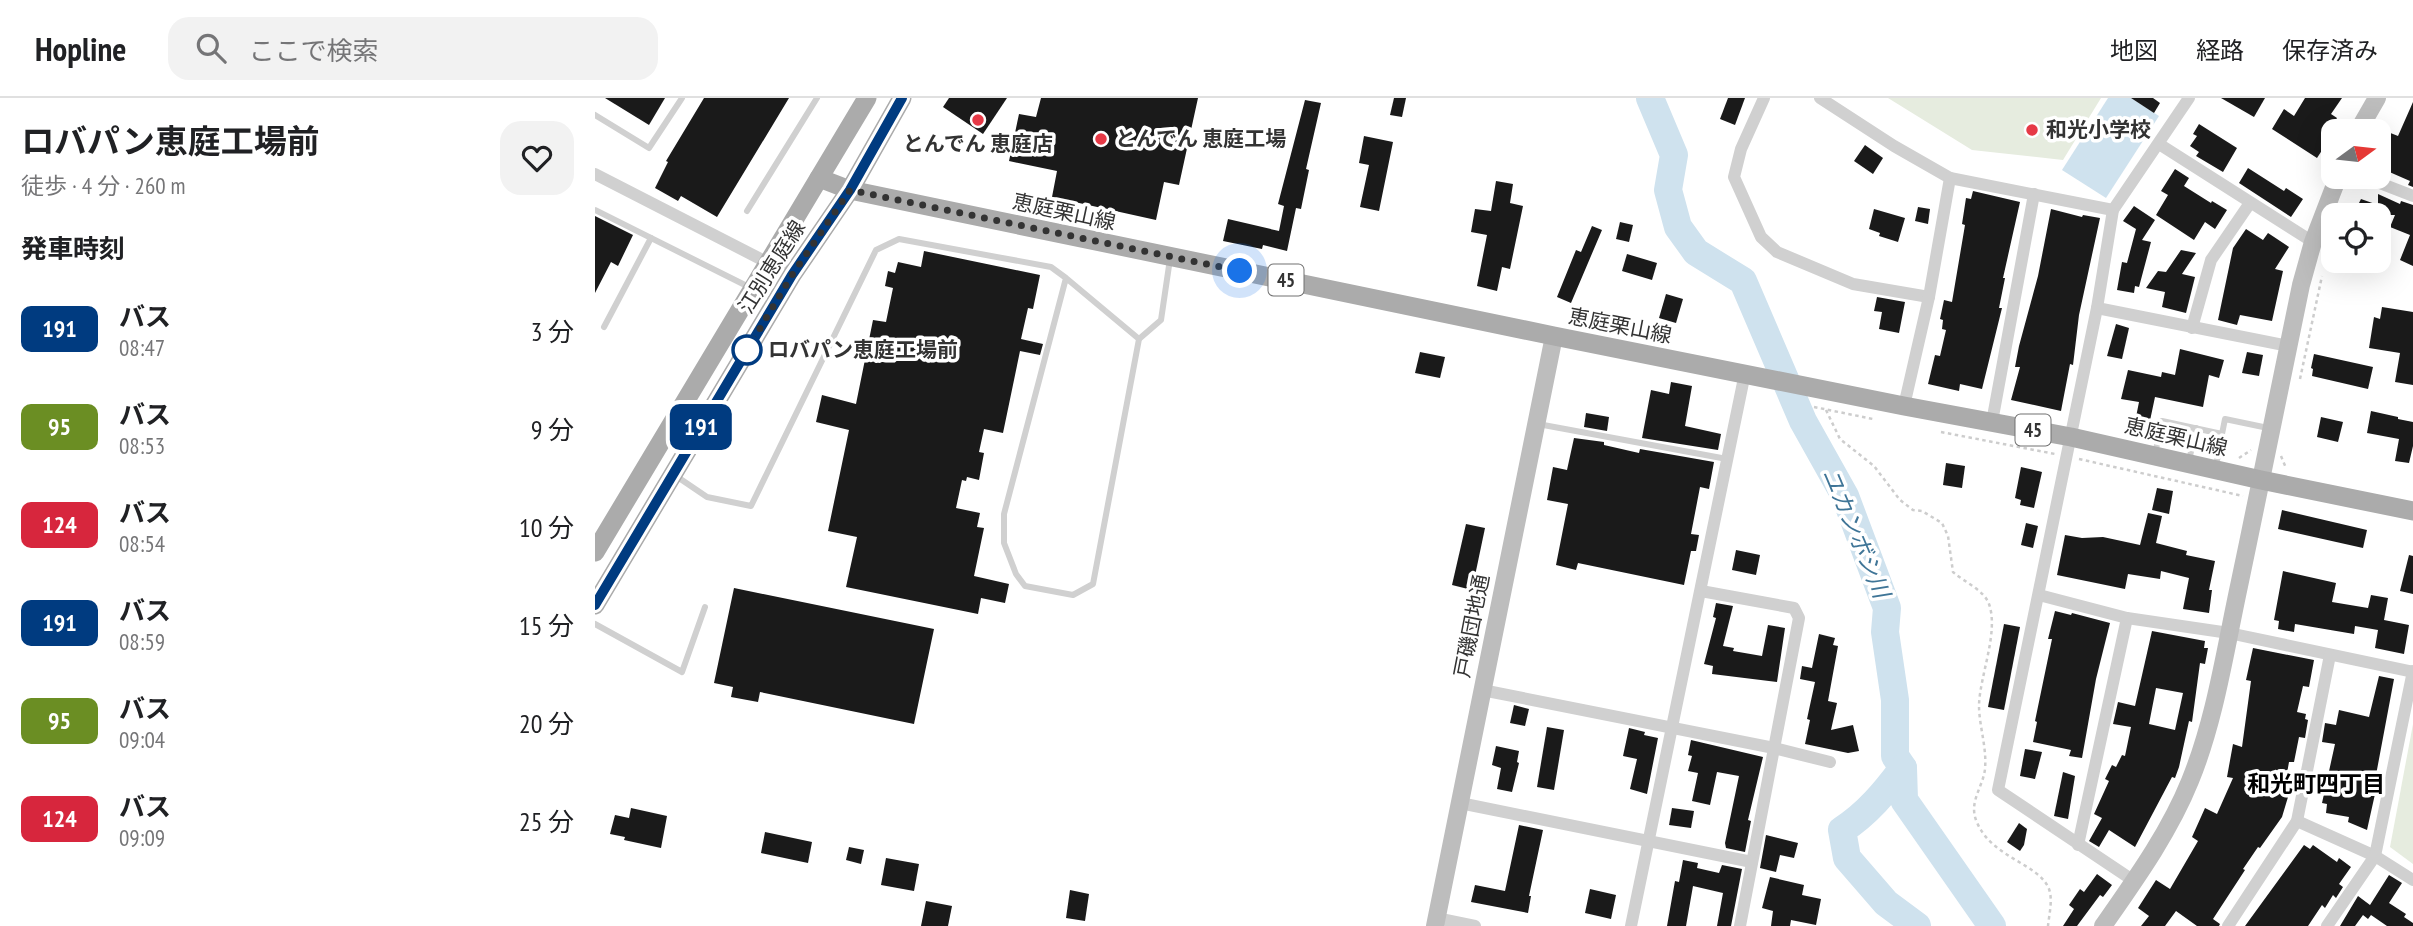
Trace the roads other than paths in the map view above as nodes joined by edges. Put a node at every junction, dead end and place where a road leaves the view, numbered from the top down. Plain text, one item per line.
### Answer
1 (682, 98) edge
2 (817, 98) edge
3 (867, 98) edge
4 (902, 98) edge
5 (1764, 98) edge
6 (1820, 98) edge
7 (2189, 98) edge
8 (2377, 98) edge
9 (595, 115) edge
10 (2365, 119) edge
11 (2159, 144) junction
12 (595, 174) edge
13 (819, 178) junction
14 (1950, 178) junction
15 (2391, 187) edge
16 (2333, 189) edge
17 (850, 190) junction
18 (2034, 194) junction
19 (2413, 196) edge
20 (2250, 203) junction
21 (595, 209) edge
22 (2113, 209) junction
23 (747, 211) dead end
24 (651, 238) junction
25 (2313, 242) junction
26 (1170, 257) junction
27 (769, 264) junction
28 (792, 275) junction
29 (1066, 278) junction
30 (754, 289) junction
31 (1929, 297) junction
32 (2097, 308) junction
33 (604, 327) dead end
34 (2192, 328) junction
35 (1554, 336) junction
36 (1139, 340) junction
37 (2288, 345) junction
38 (1749, 374) junction
39 (1904, 406) junction
40 (1992, 422) junction
41 (1536, 424) junction
42 (2196, 428) junction
43 (2271, 429) junction
44 (2222, 434) junction
45 (2069, 446) junction
46 (2155, 456) junction
47 (652, 458) junction
48 (1728, 460) junction
49 (2189, 463) junction
50 (2215, 469) junction
51 (673, 474) junction
52 (2261, 480) junction
53 (2413, 510) edge
54 (595, 552) edge
55 (1702, 591) junction
56 (2039, 595) junction
57 (595, 605) edge
58 (705, 607) dead end
59 (2127, 618) junction
60 (595, 624) edge
61 (2229, 634) junction
62 (2330, 655) junction
63 (2413, 672) edge
64 (1482, 690) junction
65 (1671, 727) junction
66 (1774, 748) junction
67 (1830, 762) dead end
68 (1460, 803) junction
69 (2297, 821) junction
70 (1649, 843) junction
71 (2078, 845) junction
72 (2375, 856) junction
73 (1752, 862) junction
74 (2413, 880) edge
75 (2134, 881) junction
76 (1436, 922) edge
77 (1475, 926) edge
78 (1631, 926) edge
79 (1740, 926) edge
80 (2103, 926) edge
81 (2228, 926) edge
82 (2327, 926) edge

1 - 9 lane
2 - 23 lane
3 - 13 main road, 江別恵庭線
4 - 17 main road, 江別恵庭線
5 - 31 street
6 - 14 street
7 - 11 street
8 - 10 street
11 - 20 street
11 - 22 street
12 - 27 street
13 - 17 main road, 恵庭栗山線 / 45
13 - 27 main road, 江別恵庭線
14 - 18 street
14 - 31 street
15 - 19 street
16 - 25 street
17 - 26 main road, 恵庭栗山線 / 45
17 - 28 main road, 江別恵庭線
18 - 22 street
18 - 40 street
20 - 25 street
20 - 34 street
21 - 24 lane
22 - 32 street
24 - 30 lane
24 - 33 lane
25 - 37 street
26 - 35 main road, 恵庭栗山線 / 45
26 - 36 lane
27 - 28 street
27 - 30 main road, 江別恵庭線
28 - 51 main road, 江別恵庭線
29 - 36 lane
29 - 36 lane
29 - 51 lane
30 - 47 main road, 江別恵庭線
31 - 39 street
32 - 34 street
32 - 45 street
34 - 37 street
35 - 38 main road, 恵庭栗山線 / 45
35 - 41 street, 戸磯団地通
37 - 43 street
38 - 39 main road, 恵庭栗山線 / 45
38 - 48 street
39 - 40 main road, 恵庭栗山線 / 45
40 - 45 main road, 恵庭栗山線 / 45
41 - 48 lane
41 - 64 street, 戸磯団地通
42 - 44 lane
42 - 46 lane
42 - 49 lane
43 - 44 lane
43 - 52 street
44 - 50 lane
45 - 46 main road, 恵庭栗山線 / 45
45 - 56 street
46 - 49 main road, 恵庭栗山線 / 45
47 - 51 street
47 - 54 main road, 江別恵庭線
48 - 55 street
49 - 50 main road, 恵庭栗山線 / 45
50 - 52 main road, 恵庭栗山線 / 45
51 - 57 main road, 江別恵庭線
52 - 53 main road, 恵庭栗山線 / 45
52 - 61 street
55 - 65 street
55 - 66 street
56 - 59 street
56 - 71 street
58 - 60 lane
59 - 61 street
59 - 71 street
61 - 62 street
61 - 75 street
62 - 63 street
62 - 69 street
63 - 72 street
64 - 65 street
64 - 68 street, 戸磯団地通
65 - 66 street
65 - 70 street
66 - 67 street
66 - 73 street
68 - 70 street
68 - 76 street, 戸磯団地通
69 - 72 street
69 - 81 street
70 - 73 street
70 - 78 street
71 - 75 street
72 - 74 street
72 - 82 street
73 - 79 street
75 - 80 street
76 - 77 street

